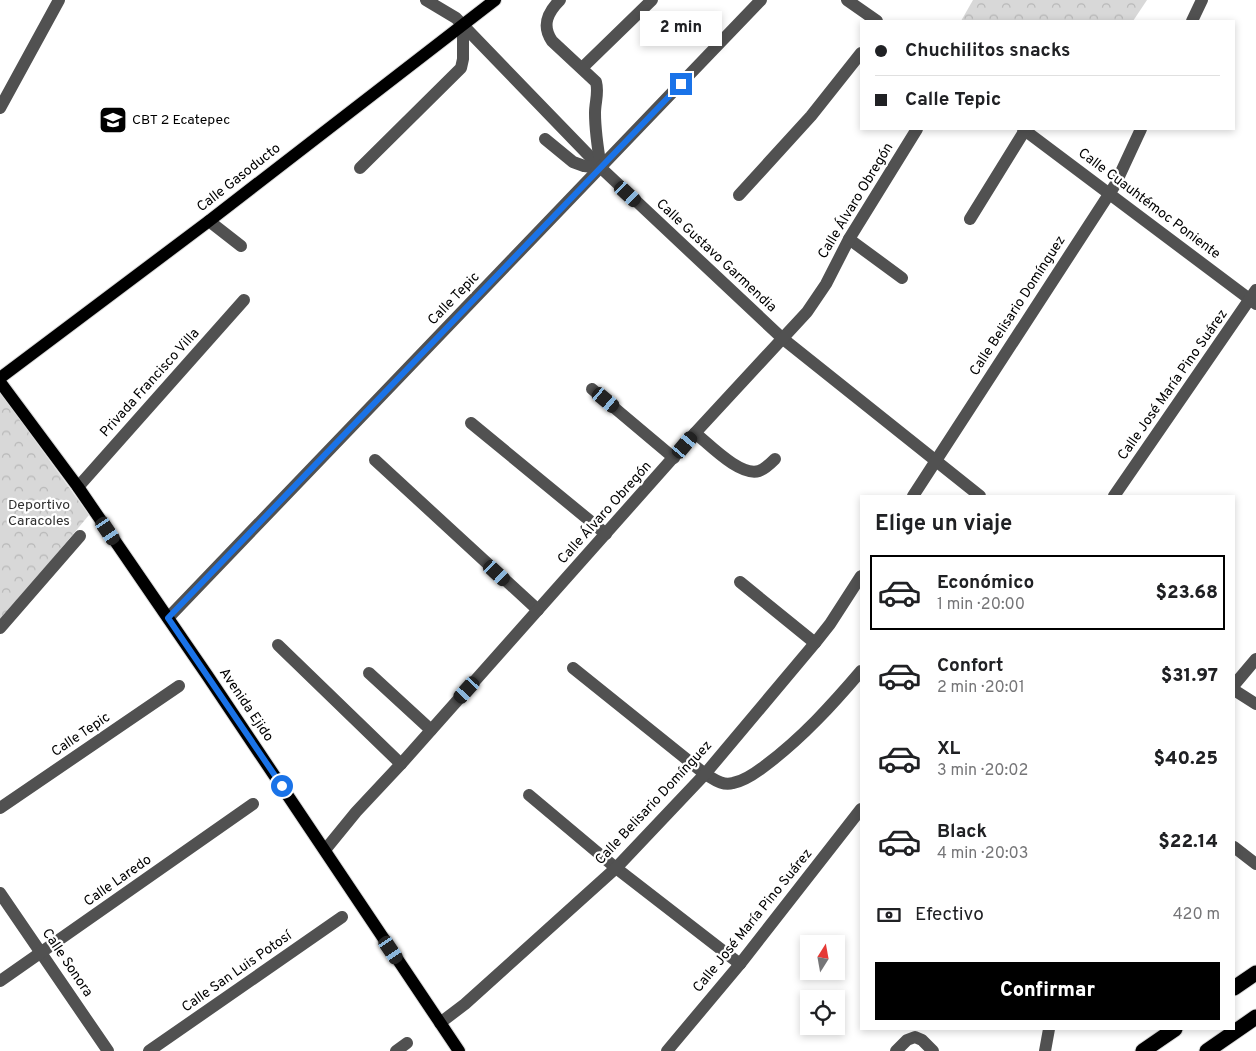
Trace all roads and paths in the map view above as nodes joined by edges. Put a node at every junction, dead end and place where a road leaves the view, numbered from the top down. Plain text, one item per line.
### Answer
1 (59, 0) edge
2 (426, 0) edge
3 (495, 0) edge
4 (560, 0) edge
5 (652, 0) edge
6 (761, 0) edge
7 (847, 0) edge
8 (1202, 0) edge
9 (876, 20) edge
10 (1192, 20) edge
11 (463, 26) junction
12 (860, 54) edge
13 (582, 68) junction
14 (0, 108) edge
15 (916, 130) edge
16 (1024, 130) edge
17 (1141, 130) edge
18 (545, 139) dead end
19 (360, 168) dead end
20 (601, 168) junction
21 (1110, 193) junction
22 (739, 195) dead end
23 (970, 219) dead end
24 (209, 221) junction
25 (849, 239) junction
26 (242, 246) dead end
27 (902, 278) dead end
28 (1254, 298) edge
29 (244, 300) dead end
30 (782, 338) junction
31 (0, 380) edge
32 (592, 389) dead end
33 (471, 423) dead end
34 (695, 433) junction
35 (674, 458) junction
36 (375, 460) dead end
37 (775, 460) dead end
38 (936, 460) junction
39 (78, 487) junction
40 (914, 495) edge
41 (979, 495) edge
42 (1115, 495) edge
43 (606, 534) junction
44 (80, 536) dead end
45 (860, 578) edge
46 (740, 582) dead end
47 (538, 610) junction
48 (168, 618) junction
49 (0, 628) edge
50 (816, 643) junction
51 (278, 645) dead end
52 (1256, 658) edge
53 (572, 668) dead end
54 (860, 672) edge
55 (369, 673) dead end
56 (1235, 684) edge
57 (179, 686) dead end
58 (1235, 691) edge
59 (1256, 704) edge
60 (431, 730) junction
61 (401, 764) junction
62 (705, 774) junction
63 (529, 795) dead end
64 (253, 804) dead end
65 (0, 808) edge
66 (860, 809) edge
67 (1235, 848) edge
68 (325, 850) junction
69 (1256, 864) edge
70 (616, 868) junction
71 (0, 894) edge
72 (342, 917) dead end
73 (42, 953) junction
74 (740, 964) junction
75 (1256, 973) edge
76 (0, 981) edge
77 (1235, 987) edge
78 (1256, 1017) edge
79 (440, 1023) junction
80 (1049, 1030) edge
81 (1174, 1030) edge
82 (408, 1043) dead end
83 (108, 1051) edge
84 (149, 1051) edge
85 (396, 1051) edge
86 (459, 1051) edge
87 (667, 1051) edge
88 (896, 1051) edge
89 (934, 1051) edge
90 (1045, 1051) edge
91 (1143, 1051) edge
92 (1207, 1051) edge

1 - 14 street
2 - 11 street, Calle Gustavo Garmendia
3 - 11 main road, Calle Gasoducto
4 - 13 street
5 - 13 street
6 - 20 street, Calle Tepic
7 - 9 street
8 - 10 street
11 - 19 street
11 - 20 street, Calle Gustavo Garmendia
11 - 24 main road, Calle Gasoducto
12 - 22 street
13 - 20 street
15 - 25 street, Calle Álvaro Obregón
16 - 21 street, Calle Cuauhtémoc Poniente
16 - 23 street
17 - 21 street, Calle Belisario Domínguez
18 - 20 street
20 - 30 street, Calle Gustavo Garmendia
20 - 48 street, Calle Tepic
21 - 28 street, Calle Cuauhtémoc Poniente
21 - 38 street, Calle Belisario Domínguez
24 - 26 street
24 - 31 main road, Calle Gasoducto
25 - 27 street
25 - 30 street, Calle Álvaro Obregón
28 - 42 street, Calle José María Pino Suárez
29 - 39 street, Privada Francisco Villa
30 - 34 street, Calle Álvaro Obregón
30 - 38 street, Calle Gustavo Garmendia
31 - 39 main road, Avenida Ejido
32 - 35 street
33 - 43 street
34 - 35 street, Calle Álvaro Obregón
34 - 37 street
35 - 43 street, Calle Álvaro Obregón
36 - 47 street
38 - 40 street, Calle Belisario Domínguez
38 - 41 street, Calle Gustavo Garmendia
39 - 48 main road, Avenida Ejido
43 - 47 street, Calle Álvaro Obregón
44 - 49 street
45 - 50 street, Calle Belisario Domínguez
46 - 50 street
47 - 60 street, Calle Álvaro Obregón
48 - 68 main road, Avenida Ejido
50 - 62 street, Calle Belisario Domínguez
51 - 61 street
52 - 56 street
53 - 62 street
54 - 62 street
55 - 60 street
57 - 65 street, Calle Tepic
58 - 59 street
60 - 61 street, Calle Álvaro Obregón
61 - 68 street, Calle Álvaro Obregón
62 - 70 street, Calle Belisario Domínguez
63 - 70 street
64 - 73 street, Calle Laredo
66 - 74 street, Calle José María Pino Suárez
67 - 69 street
68 - 79 main road, Avenida Ejido
70 - 74 street
70 - 79 street, Calle Belisario Domínguez
71 - 73 street, Calle Sonora
72 - 84 street, Calle San Luis Potosí
73 - 76 street, Calle Laredo
73 - 83 street, Calle Sonora
74 - 87 street, Calle José María Pino Suárez
75 - 77 highway
78 - 92 highway
79 - 86 main road, Avenida Ejido
80 - 90 street
81 - 91 highway
82 - 85 street
88 - 89 street

